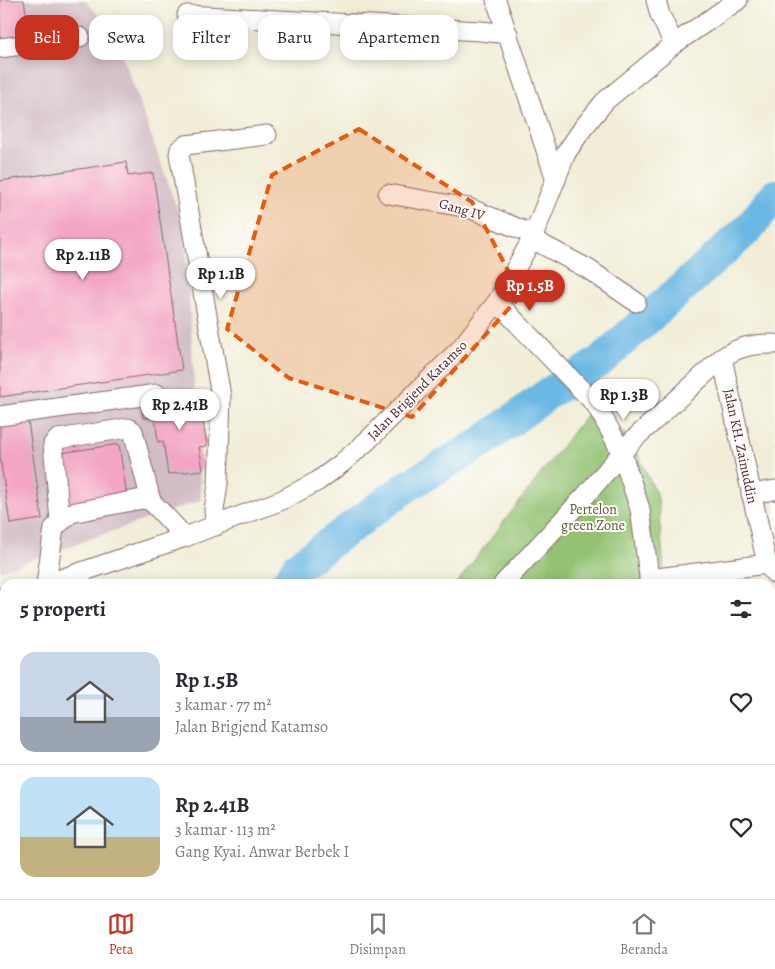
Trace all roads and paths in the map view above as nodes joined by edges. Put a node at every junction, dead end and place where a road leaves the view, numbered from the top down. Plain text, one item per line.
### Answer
1 (496, 0) edge
2 (656, 0) edge
3 (738, 0) edge
4 (248, 18) edge
5 (508, 34) junction
6 (80, 37) dead end
7 (674, 44) junction
8 (0, 48) edge
9 (267, 135) dead end
10 (556, 180) junction
11 (388, 194) dead end
12 (533, 237) junction
13 (497, 302) junction
14 (636, 302) dead end
15 (775, 344) edge
16 (722, 358) junction
17 (158, 394) dead end
18 (0, 416) edge
19 (622, 454) junction
20 (775, 490) edge
21 (751, 494) junction
22 (151, 501) junction
23 (60, 521) junction
24 (216, 526) junction
25 (185, 537) junction
26 (771, 569) edge
27 (47, 579) edge
28 (61, 579) edge
29 (508, 579) edge
30 (649, 579) edge
31 (677, 579) edge

1 - 5 street
2 - 7 street
3 - 7 street, Jalan Brigjend Katamso
4 - 5 street
5 - 10 street
6 - 8 street
7 - 10 street, Jalan Brigjend Katamso
9 - 24 street
10 - 12 street, Jalan Brigjend Katamso
11 - 12 street, Gang IV
12 - 13 street, Jalan Brigjend Katamso
12 - 14 street, Gang IV
13 - 19 street
13 - 24 street, Jalan Brigjend Katamso
15 - 16 street
16 - 19 street
16 - 21 street, Jalan KH. Zainuddin
17 - 18 street
19 - 29 street
19 - 30 street
20 - 21 street
21 - 26 street, Jalan KH. Zainuddin
22 - 23 street
22 - 23 street
22 - 25 street
23 - 27 street
24 - 25 street, Jalan Brigjend Katamso
25 - 28 street, Jalan Brigjend Katamso
26 - 31 street

